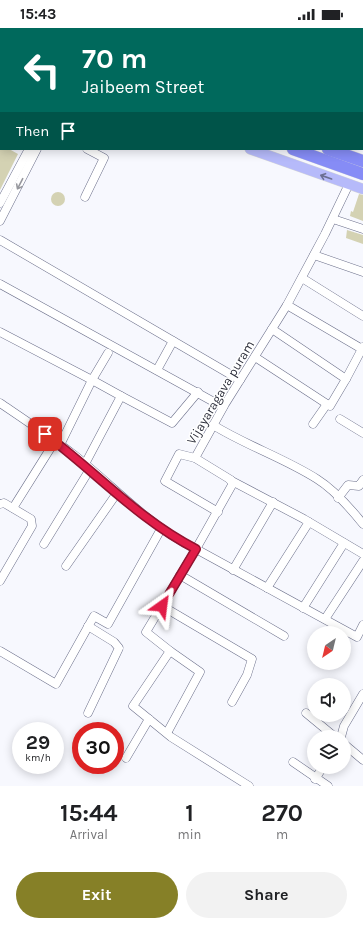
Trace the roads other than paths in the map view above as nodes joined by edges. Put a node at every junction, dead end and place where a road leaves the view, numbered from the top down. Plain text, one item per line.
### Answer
1 (28, 150) edge
2 (37, 150) edge
3 (89, 150) edge
4 (253, 150) edge
5 (297, 150) edge
6 (331, 150) edge
7 (363, 161) edge
8 (363, 174) edge
9 (349, 184) junction
10 (363, 189) edge
11 (85, 197) dead end
12 (0, 203) edge
13 (333, 219) junction
14 (0, 221) edge
15 (363, 229) edge
16 (0, 240) edge
17 (314, 256) junction
18 (363, 272) edge
19 (302, 278) junction
20 (0, 284) edge
21 (287, 305) junction
22 (363, 316) edge
23 (272, 329) junction
24 (0, 332) edge
25 (173, 340) junction
26 (362, 348) edge
27 (108, 353) dead end
28 (255, 357) junction
29 (157, 370) junction
30 (346, 379) junction
31 (92, 380) junction
32 (240, 380) junction
33 (198, 392) junction
34 (121, 396) junction
35 (0, 403) edge
36 (327, 404) junction
37 (223, 407) junction
38 (340, 419) dead end
39 (313, 424) dead end
40 (214, 425) junction
41 (363, 433) edge
42 (57, 443) junction
43 (195, 458) junction
44 (88, 467) junction
45 (230, 480) junction
46 (363, 480) edge
47 (117, 493) junction
48 (338, 498) junction
49 (273, 502) junction
50 (0, 504) edge
51 (13, 508) junction
52 (218, 512) junction
53 (309, 522) junction
54 (363, 524) edge
55 (161, 529) junction
56 (344, 543) junction
57 (44, 544) dead end
58 (196, 549) junction
59 (363, 554) edge
60 (363, 561) edge
61 (66, 566) dead end
62 (233, 570) junction
63 (180, 575) junction
64 (0, 581) edge
65 (267, 588) junction
66 (162, 606) junction
67 (303, 608) junction
68 (325, 619) junction
69 (363, 625) edge
70 (88, 626) junction
71 (284, 636) dead end
72 (360, 639) edge
73 (0, 651) edge
74 (170, 651) junction
75 (363, 694) edge
76 (232, 702) dead end
77 (88, 713) dead end
78 (306, 713) dead end
79 (149, 719) junction
80 (327, 730) edge
81 (343, 730) edge
82 (167, 733) junction
83 (351, 750) edge
84 (126, 758) dead end
85 (363, 760) edge
86 (293, 762) dead end
87 (318, 774) edge
88 (315, 778) junction
89 (244, 785) edge
90 (328, 786) edge

1 - 12 street
2 -> 14 street
3 - 11 street
9 -> 4 main road
5 - 8 highway
6 - 7 highway
9 - 10 main road
9 - 13 street, Vijayaragava puram
13 - 15 street
13 - 17 street, Vijayaragava puram
16 - 25 street
17 - 18 street
17 - 19 street, Vijayaragava puram
19 - 21 street, Vijayaragava puram
19 - 22 street
20 - 29 street
21 - 23 street, Vijayaragava puram
21 - 26 street
23 - 28 street, Vijayaragava puram
23 - 30 street
24 - 31 street
25 - 29 street
25 - 32 street
26 - 30 street
27 - 31 street
28 - 32 street, Vijayaragava puram
28 - 36 street
29 - 33 street
30 - 36 street
31 - 34 street
31 - 42 street
32 - 37 street, Vijayaragava puram
33 - 34 street
33 - 37 street
34 - 44 street
35 - 42 street
36 - 39 street
37 - 40 street, Vijayaragava puram
38 - 41 street
40 - 43 street, Vijayaragava puram
40 - 48 street
42 - 44 street
42 - 51 street
43 - 45 street, Vijayaragava puram
43 - 52 street
44 - 47 street
44 - 57 street
45 - 49 street, Vijayaragava puram
45 - 52 street
46 - 48 street
47 - 55 street
47 - 61 street
48 - 54 street
49 - 53 street, Vijayaragava puram
49 - 62 street
50 - 51 street
51 - 64 street
52 - 58 street
53 - 56 street, Vijayaragava puram
53 - 65 street
55 - 58 street
55 - 70 street
56 - 59 street, Vijayaragava puram
56 - 67 street
58 - 62 street
58 - 63 street
60 - 68 street
62 - 65 street
63 - 66 street
63 - 71 street
65 - 67 street
66 - 74 street
66 - 76 street
67 - 68 street
68 - 72 street
69 - 72 street
70 - 73 street
70 - 77 street
74 - 79 street
74 - 82 street
75 - 81 street
78 - 80 street
79 - 82 street
79 - 84 street
82 - 89 street
83 - 85 street
86 - 88 street
87 - 88 street
88 - 90 street

